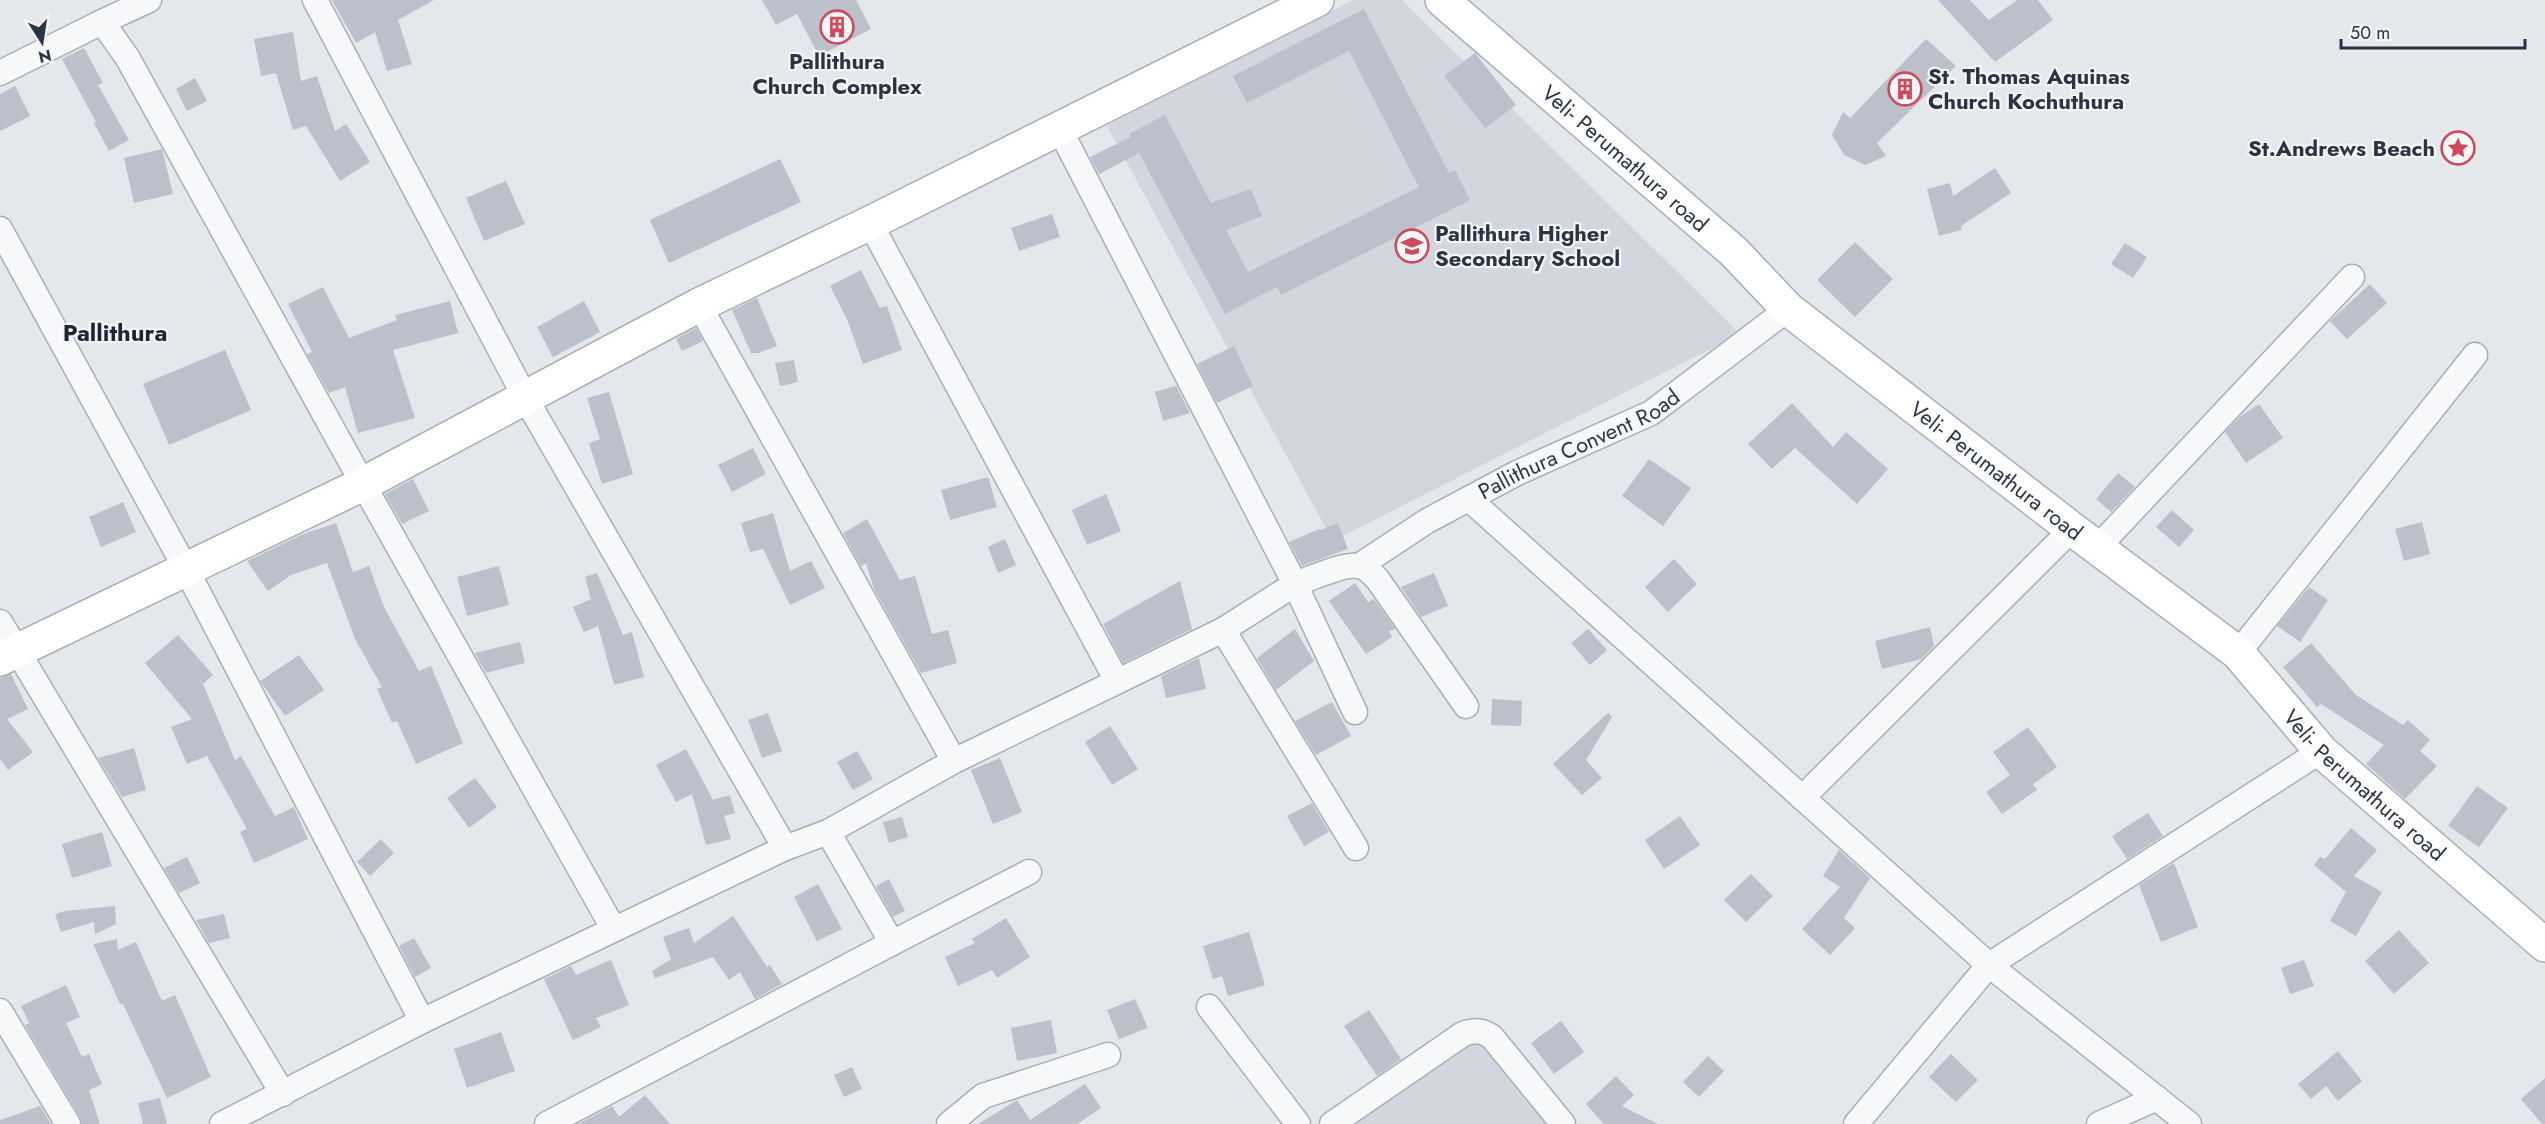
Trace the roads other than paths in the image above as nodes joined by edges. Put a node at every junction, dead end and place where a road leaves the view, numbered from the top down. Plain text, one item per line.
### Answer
1 (148, 0) edge
2 (315, 0) edge
3 (1317, 0) edge
4 (1442, 0) edge
5 (102, 22) junction
6 (0, 73) edge
7 (1059, 128) junction
8 (870, 223) junction
9 (0, 229) edge
10 (2352, 277) dead end
11 (699, 305) junction
12 (1788, 309) junction
13 (2475, 355) dead end
14 (526, 399) junction
15 (363, 484) junction
16 (1469, 499) junction
17 (2085, 538) junction
18 (1359, 566) junction
19 (186, 569) junction
20 (1295, 584) junction
21 (0, 622) edge
22 (1222, 630) junction
23 (2238, 653) junction
24 (8, 655) edge
25 (1118, 681) junction
26 (1466, 706) dead end
27 (1355, 712) dead end
28 (2321, 751) junction
29 (954, 761) junction
30 (1802, 798) junction
31 (828, 832) junction
32 (785, 848) junction
33 (1356, 848) dead end
34 (1029, 872) dead end
35 (614, 928) junction
36 (892, 943) junction
37 (2545, 945) edge
38 (1989, 965) junction
39 (1209, 1007) dead end
40 (0, 1011) edge
41 (422, 1021) junction
42 (1108, 1055) dead end
43 (283, 1094) junction
44 (2157, 1098) junction
45 (68, 1124) edge
46 (222, 1124) edge
47 (548, 1124) edge
48 (949, 1124) edge
49 (1298, 1124) edge
50 (1332, 1124) edge
51 (1563, 1124) edge
52 (1856, 1124) edge
53 (2098, 1124) edge
54 (2189, 1124) edge

1 - 5 street
2 - 14 street
3 - 7 main road
4 - 12 main road, Veli- Perumathura road
5 - 6 street
5 - 15 street
7 - 8 main road
7 - 20 street
8 - 11 main road
8 - 25 street
9 - 19 street
10 - 17 street
11 - 14 main road
11 - 29 street
12 - 16 street, Pallithura Convent Road
12 - 17 main road, Veli- Perumathura road
13 - 23 street
14 - 15 main road
14 - 32 street
15 - 19 main road
15 - 35 street
16 - 18 street, Pallithura Convent Road
16 - 30 street
17 - 23 main road, Veli- Perumathura road
17 - 30 street
18 - 20 street, Pallithura Convent Road
18 - 26 street
19 - 24 main road
19 - 41 street
20 - 22 street, Pallithura Convent Road
20 - 27 street
21 - 24 street
22 - 25 street, Pallithura Convent Road
22 - 33 street
23 - 28 main road, Veli- Perumathura road
24 - 43 street
25 - 29 street, Pallithura Convent Road
28 - 37 main road, Veli- Perumathura road
28 - 38 street
29 - 31 street, Pallithura Convent Road
30 - 38 street
31 - 32 street, Pallithura Convent Road
31 - 36 street
32 - 35 street, Pallithura Convent Road
34 - 36 street
35 - 41 street, Pallithura Convent Road
36 - 47 street
38 - 44 street
38 - 52 street
39 - 49 street
40 - 45 street
41 - 43 street, Pallithura Convent Road
42 - 48 street
43 - 46 street, Pallithura Convent Road
44 - 53 street
44 - 54 street
50 - 51 street

